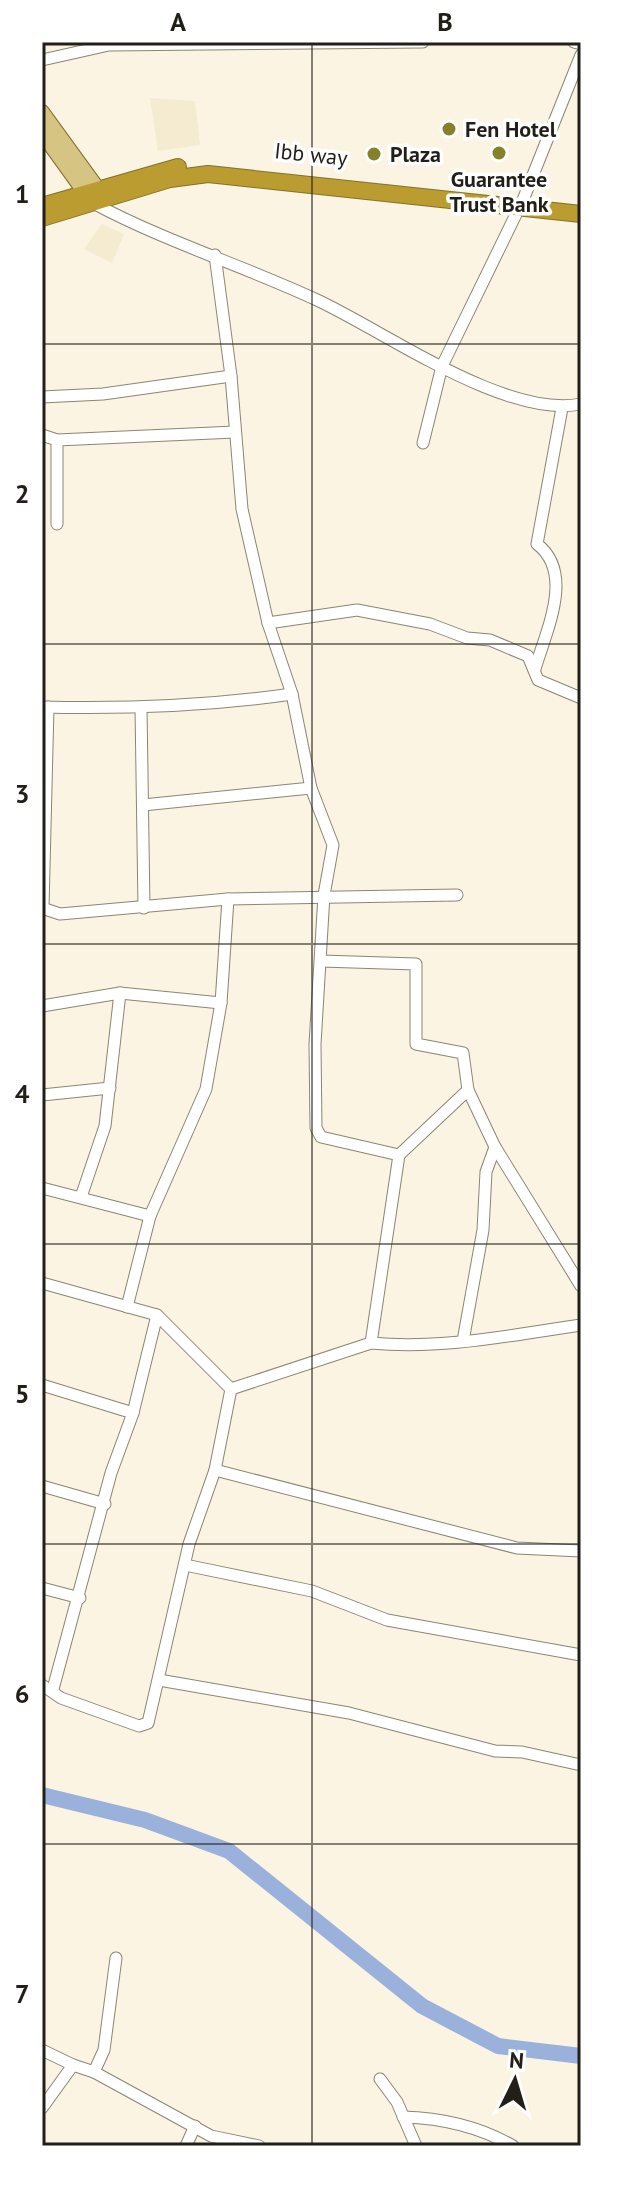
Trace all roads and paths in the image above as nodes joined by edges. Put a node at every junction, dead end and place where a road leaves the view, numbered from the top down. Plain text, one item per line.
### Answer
1 (423, 42) edge
2 (574, 42) edge
3 (109, 43) edge
4 (581, 44) edge
5 (581, 55) edge
6 (42, 60) edge
7 (42, 112) edge
8 (42, 133) edge
9 (98, 199) junction
10 (520, 204) junction
11 (581, 204) edge
12 (42, 206) edge
13 (581, 214) edge
14 (42, 218) edge
15 (215, 255) junction
16 (442, 366) junction
17 (231, 376) junction
18 (42, 397) edge
19 (581, 404) edge
20 (562, 408) junction
21 (235, 432) junction
22 (42, 435) edge
23 (57, 440) junction
24 (423, 443) dead end
25 (57, 524) dead end
26 (268, 623) junction
27 (535, 669) junction
28 (292, 694) junction
29 (581, 698) edge
30 (45, 707) edge
31 (141, 707) junction
32 (311, 788) junction
33 (44, 805) edge
34 (143, 805) junction
35 (324, 895) junction
36 (457, 895) dead end
37 (228, 899) junction
38 (42, 908) edge
39 (144, 908) junction
40 (321, 961) junction
41 (120, 993) junction
42 (221, 1003) junction
43 (42, 1006) edge
44 (110, 1088) junction
45 (468, 1090) junction
46 (42, 1095) edge
47 (495, 1147) junction
48 (399, 1155) junction
49 (42, 1188) edge
50 (81, 1197) junction
51 (150, 1216) junction
52 (42, 1283) edge
53 (581, 1286) edge
54 (127, 1307) junction
55 (157, 1315) junction
56 (581, 1325) edge
57 (463, 1341) junction
58 (371, 1343) junction
59 (42, 1385) edge
60 (231, 1389) junction
61 (133, 1413) junction
62 (215, 1470) junction
63 (42, 1486) edge
64 (105, 1504) junction
65 (581, 1551) edge
66 (185, 1565) junction
67 (42, 1588) edge
68 (80, 1598) junction
69 (581, 1655) edge
70 (159, 1680) junction
71 (47, 1687) edge
72 (581, 1765) edge
73 (116, 1958) dead end
74 (42, 2050) edge
75 (73, 2065) junction
76 (94, 2072) junction
77 (380, 2079) dead end
78 (42, 2108) edge
79 (403, 2117) junction
80 (195, 2126) junction
81 (186, 2146) edge
82 (259, 2146) edge
83 (416, 2146) edge
84 (513, 2146) edge

1 - 3 street
2 - 4 street
3 - 6 street
5 - 10 street
7 - 9 main road
8 - 9 main road
9 - 10 highway, Ibb way
9 - 12 highway, Ibb way
9 - 14 highway
9 - 15 street
10 - 11 highway, Ibb way
10 - 13 highway
10 - 16 street
15 - 16 street
15 - 17 street
16 - 20 street
16 - 24 street
17 - 18 street
17 - 21 street
19 - 20 street
20 - 27 street
21 - 23 street
21 - 26 street
22 - 23 street
23 - 25 street
26 - 27 street
26 - 28 street
27 - 29 street
28 - 31 street
28 - 32 street
30 - 31 street
30 - 33 street
31 - 34 street
32 - 34 street
32 - 35 street
33 - 38 street
34 - 39 street
35 - 36 street
35 - 37 street
35 - 40 street
37 - 39 street
37 - 42 street
38 - 39 street
40 - 45 street
40 - 48 street
41 - 42 street
41 - 43 street
41 - 44 street
42 - 51 street
44 - 46 street
44 - 50 street
45 - 47 street
45 - 48 street
47 - 53 street
47 - 57 street
48 - 58 street
49 - 50 street
50 - 51 street
51 - 54 street
52 - 54 street
54 - 55 street
55 - 60 street
55 - 61 street
56 - 57 street
57 - 58 street
58 - 60 street
59 - 61 street
60 - 62 street
61 - 64 street
62 - 65 street
62 - 66 street
63 - 64 street
64 - 68 street
66 - 69 street
66 - 70 street
67 - 68 street
68 - 71 street
70 - 71 street
70 - 72 street
73 - 76 street
74 - 75 street
75 - 76 street
75 - 78 street
76 - 80 street
77 - 79 street
79 - 83 street
79 - 84 street
80 - 81 street
80 - 82 street

